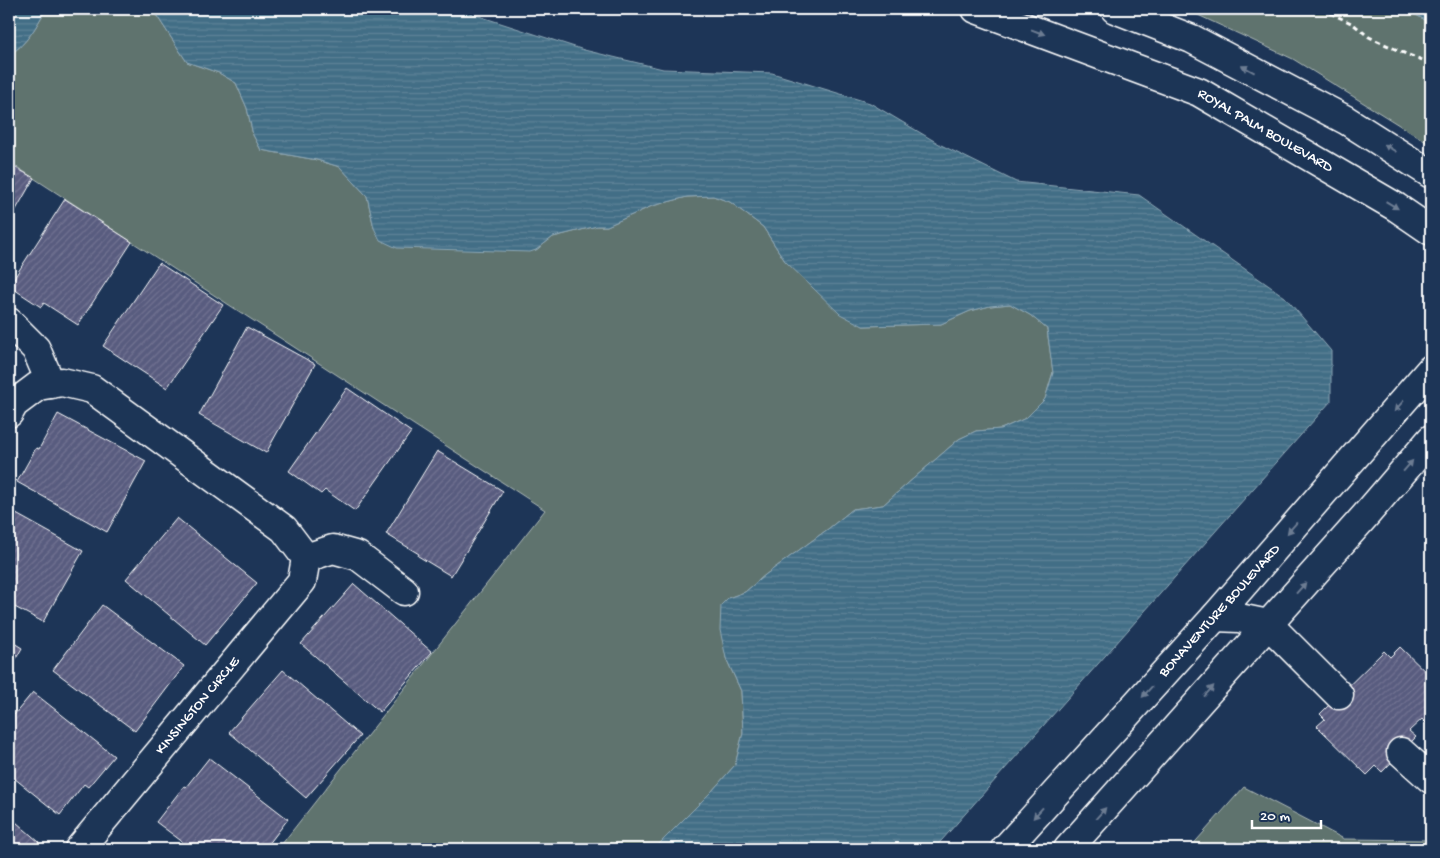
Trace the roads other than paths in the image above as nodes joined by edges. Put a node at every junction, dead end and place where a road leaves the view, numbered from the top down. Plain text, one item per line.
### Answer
1 (976, 9) edge
2 (1115, 9) edge
3 (1431, 174) edge
4 (1431, 231) edge
5 (9, 322) edge
6 (1431, 369) edge
7 (52, 384) junction
8 (9, 413) edge
9 (1431, 439) edge
10 (306, 558) junction
11 (404, 591) dead end
12 (1215, 617) junction
13 (1268, 624) junction
14 (1339, 695) dead end
15 (1402, 752) dead end
16 (1431, 779) edge
17 (80, 849) edge
18 (1005, 849) edge
19 (1068, 849) edge

1 -> 4 main road, ROYAL PALM BOULEVARD
3 -> 2 main road
5 - 7 main road
6 -> 12 main road, BONAVENTURE BOULEVARD
7 - 8 main road
7 - 10 main road
13 -> 9 main road
10 - 11 main road
10 - 17 main road, KINSINGTON CIRCLE
12 - 13 main road
12 -> 18 main road, BONAVENTURE BOULEVARD
13 - 14 main road
19 -> 13 main road
15 - 16 main road

